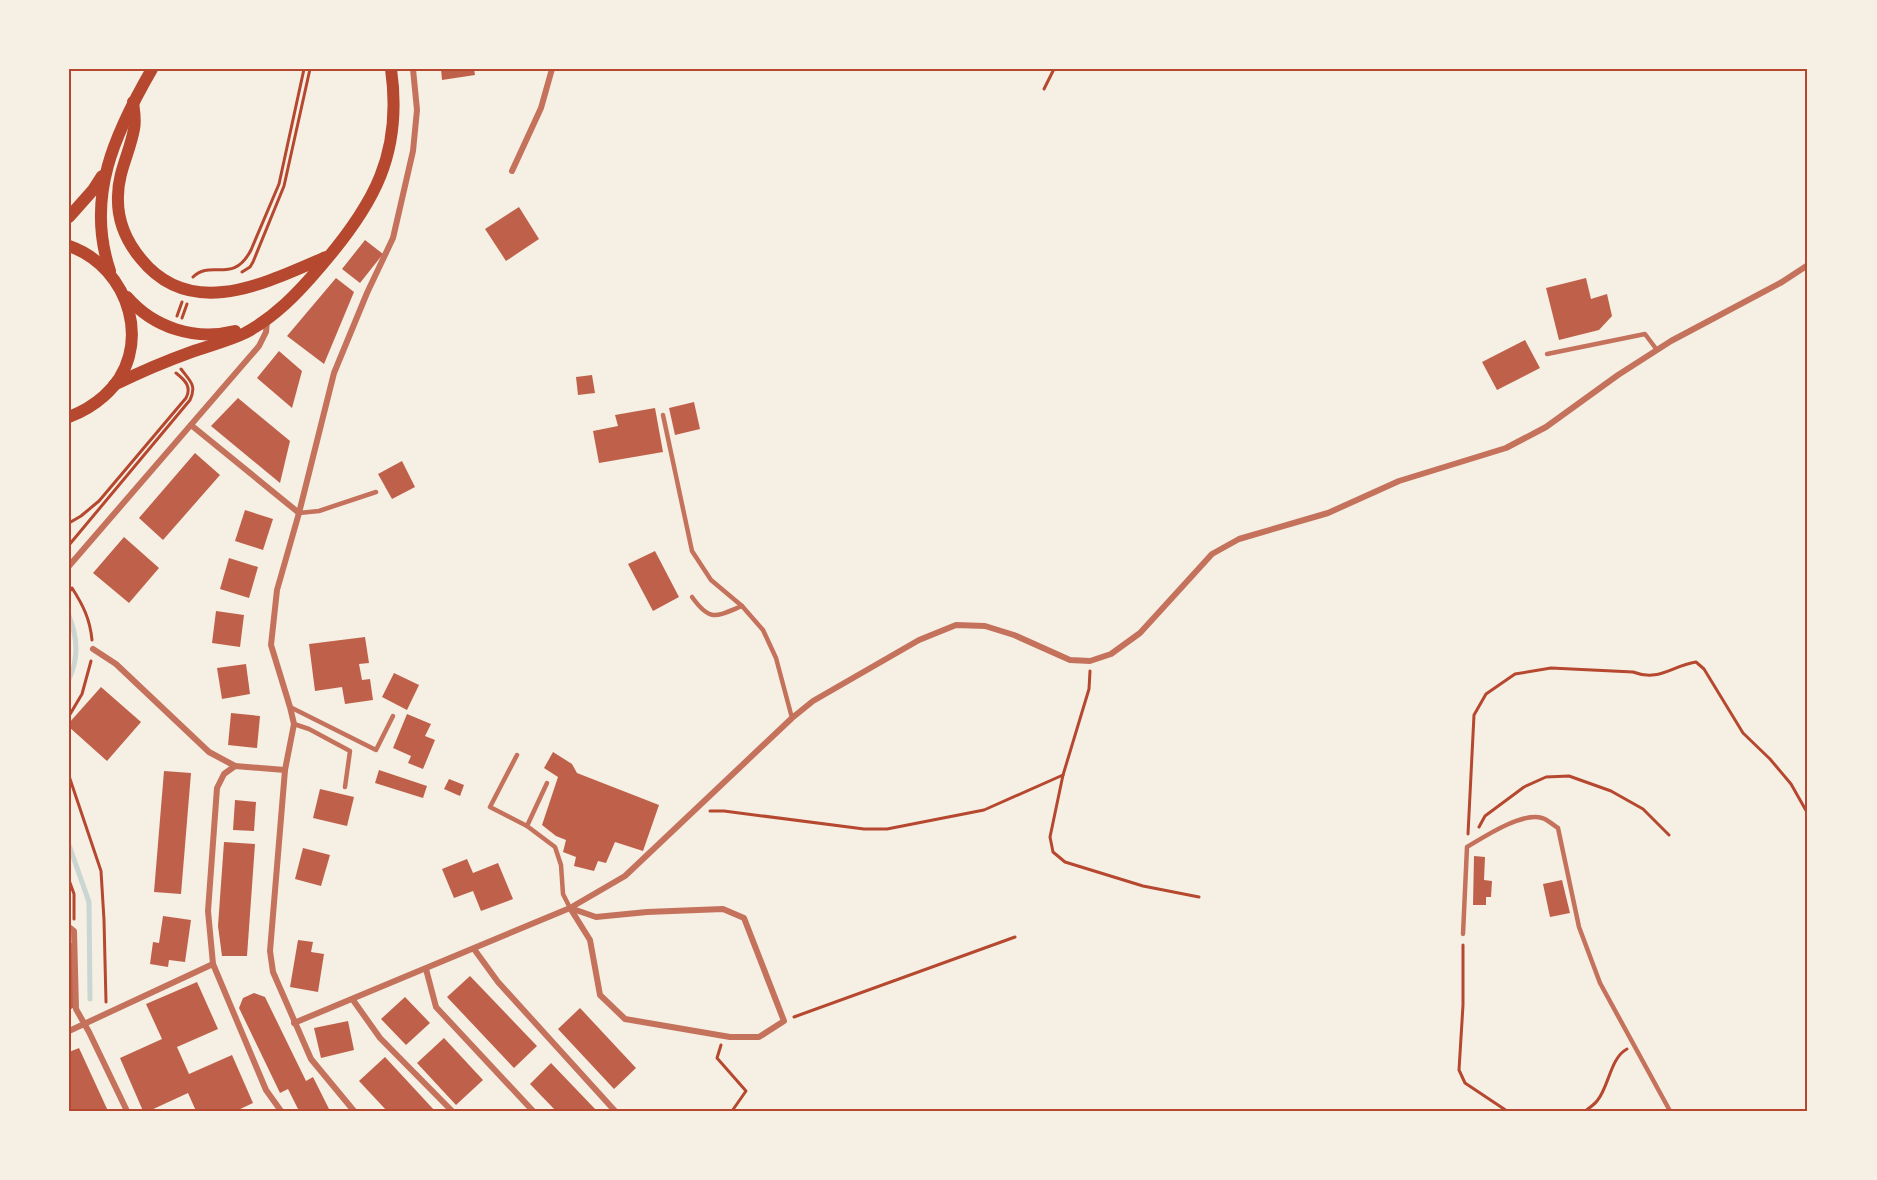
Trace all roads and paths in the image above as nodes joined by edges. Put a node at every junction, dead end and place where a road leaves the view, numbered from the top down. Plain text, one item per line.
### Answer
1 (152, 69) edge
2 (310, 69) edge
3 (392, 69) edge
4 (413, 69) edge
5 (552, 69) edge
6 (1054, 69) edge
7 (1044, 89) dead end
8 (133, 102) junction
9 (106, 170) junction
10 (512, 171) dead end
11 (69, 217) edge
12 (69, 246) edge
13 (330, 255) junction
14 (1808, 265) edge
15 (237, 274) dead end
16 (112, 275) junction
17 (192, 291) junction
18 (123, 292) junction
19 (263, 321) junction
20 (178, 331) junction
21 (1657, 350) junction
22 (1547, 354) dead end
23 (176, 357) junction
24 (114, 385) junction
25 (663, 415) dead end
26 (71, 418) edge
27 (191, 425) junction
28 (376, 492) dead end
29 (299, 513) junction
30 (69, 545) edge
31 (69, 566) edge
32 (692, 597) dead end
33 (741, 606) junction
34 (93, 649) dead end
35 (1090, 661) junction
36 (290, 706) junction
37 (393, 716) dead end
38 (792, 718) junction
39 (294, 723) junction
40 (517, 755) dead end
41 (235, 766) junction
42 (285, 770) junction
43 (1063, 775) junction
44 (69, 776) edge
45 (547, 783) dead end
46 (70, 785) edge
47 (345, 788) dead end
48 (695, 810) junction
49 (1808, 814) edge
50 (527, 826) junction
51 (1668, 835) dead end
52 (1467, 847) junction
53 (69, 880) edge
54 (1199, 897) dead end
55 (570, 908) junction
56 (71, 929) edge
57 (1463, 934) joint
58 (1015, 937) dead end
59 (474, 949) junction
60 (213, 964) junction
61 (426, 969) junction
62 (353, 1000) junction
63 (106, 1015) junction
64 (784, 1021) junction
65 (294, 1023) junction
66 (85, 1024) junction
67 (69, 1031) edge
68 (723, 1036) junction
69 (1636, 1047) junction
70 (127, 1111) edge
71 (281, 1111) edge
72 (354, 1111) edge
73 (452, 1111) edge
74 (533, 1111) edge
75 (615, 1111) edge
76 (732, 1111) edge
77 (1507, 1111) edge
78 (1585, 1111) edge
79 (1670, 1111) edge

1 - 8 main road
2 - 15 path
3 - 13 main road
4 - 29 street
5 - 10 street
6 - 7 path
8 - 9 main road
8 - 17 main road
9 - 11 main road
9 - 16 main road
12 - 16 main road
13 - 17 main road
13 - 19 main road
14 - 21 street
16 - 18 main road
17 - 20 path
18 - 20 main road
18 - 24 main road
19 - 20 main road
19 - 23 main road
19 - 27 street
21 - 22 lane
21 - 35 street
23 - 24 main road
23 - 30 path
24 - 26 main road
25 - 33 lane
27 - 29 street
27 - 31 street
28 - 29 lane
29 - 36 street
32 - 33 lane
33 - 38 lane
34 - 41 street
35 - 38 street
35 - 43 path
36 - 37 lane
36 - 39 street
38 - 48 street
39 - 42 street
39 - 47 lane
40 - 50 lane
41 - 42 street
41 - 60 street
42 - 65 street
43 - 48 path
43 - 54 path
44 - 46 path
45 - 50 lane
46 - 63 path
48 - 55 street
49 - 52 path
50 - 55 lane
51 - 52 path
52 - 57 lane
52 - 69 lane
53 - 56 path
55 - 59 street
55 - 64 street
55 - 68 street
56 - 66 street
57 - 77 path
58 - 64 path
59 - 61 street
59 - 75 street
60 - 63 street
60 - 71 street
61 - 62 street
61 - 74 street
62 - 65 street
62 - 73 street
63 - 66 street
64 - 68 street
65 - 72 street
66 - 67 street
66 - 70 street
68 - 76 path
69 - 78 path
69 - 79 lane

